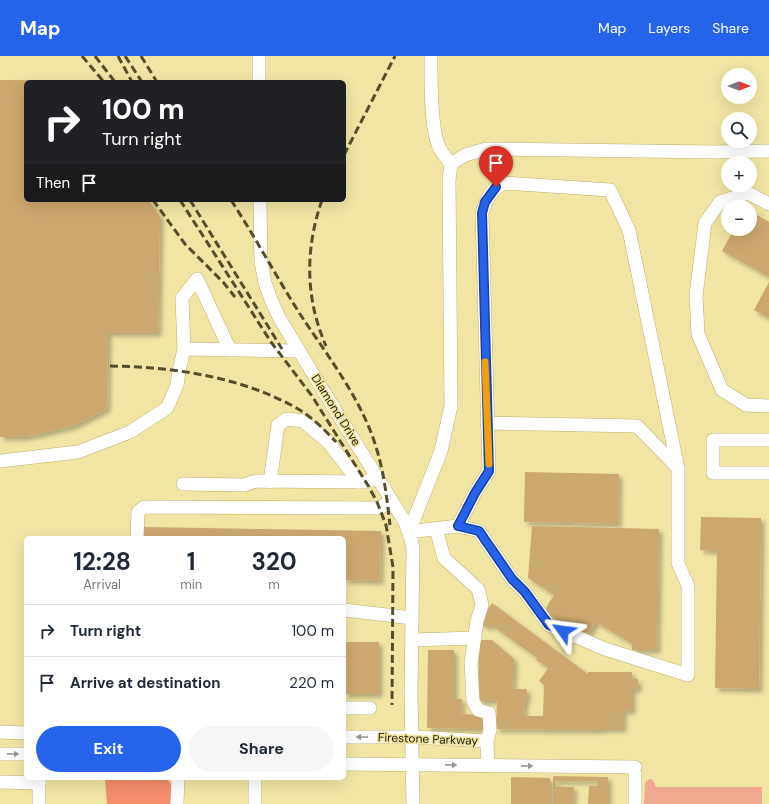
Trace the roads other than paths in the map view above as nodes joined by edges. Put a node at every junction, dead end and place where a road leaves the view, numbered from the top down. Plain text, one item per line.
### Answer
1 (259, 56) edge
2 (431, 56) edge
3 (259, 80) edge
4 (769, 151) edge
5 (451, 164) junction
6 (260, 202) edge
7 (769, 204) edge
8 (184, 349) junction
9 (230, 350) junction
10 (299, 351) junction
11 (769, 406) edge
12 (487, 423) junction
13 (769, 440) edge
14 (0, 461) edge
15 (678, 468) junction
16 (769, 473) edge
17 (377, 477) junction
18 (270, 482) junction
19 (358, 482) junction
20 (183, 484) dead end
21 (391, 500) junction
22 (458, 526) junction
23 (436, 529) junction
24 (409, 532) junction
25 (136, 536) edge
26 (346, 610) edge
27 (412, 618) junction
28 (475, 638) junction
29 (412, 640) junction
30 (346, 708) edge
31 (370, 708) dead end
32 (0, 732) edge
33 (24, 732) edge
34 (346, 737) edge
35 (413, 737) junction
36 (487, 741) junction
37 (0, 754) edge
38 (24, 754) edge
39 (346, 764) edge
40 (414, 765) junction
41 (488, 766) junction
42 (178, 780) edge
43 (255, 780) edge
44 (39, 781) edge
45 (0, 782) edge
46 (39, 804) edge
47 (177, 804) edge
48 (255, 804) edge
49 (413, 804) edge
50 (635, 804) edge

1 - 3 street
2 - 5 street
4 - 5 street
5 - 24 street
6 - 10 street, Diamond Drive
7 - 11 street
8 - 9 street
8 - 9 street
8 - 14 street
9 - 10 street
10 - 17 street, Diamond Drive
12 - 15 street
12 - 15 street
12 - 22 street
13 - 16 street
15 - 22 street
17 - 19 street
17 - 21 street, Diamond Drive
18 - 19 street
18 - 19 street
18 - 20 street
21 - 24 street, Diamond Drive
21 - 25 street
22 - 23 street
23 - 24 street
23 - 28 street
24 - 27 street, Diamond Drive
26 - 27 street
27 - 29 street, Diamond Drive
28 - 29 street
28 - 36 street
29 - 35 street, Diamond Drive
30 - 31 street
32 - 33 street
35 -> 34 street, Firestone Parkway
35 - 36 street, Firestone Parkway
35 - 40 street, Diamond Drive
36 - 41 street, Firestone Parkway
37 -> 38 street
39 - 40 street, Firestone Parkway
40 -> 41 street, Firestone Parkway
40 - 49 street, Diamond Drive
41 -> 50 street, Firestone Parkway
42 - 47 street
43 - 48 street
44 - 45 street
44 - 46 street

